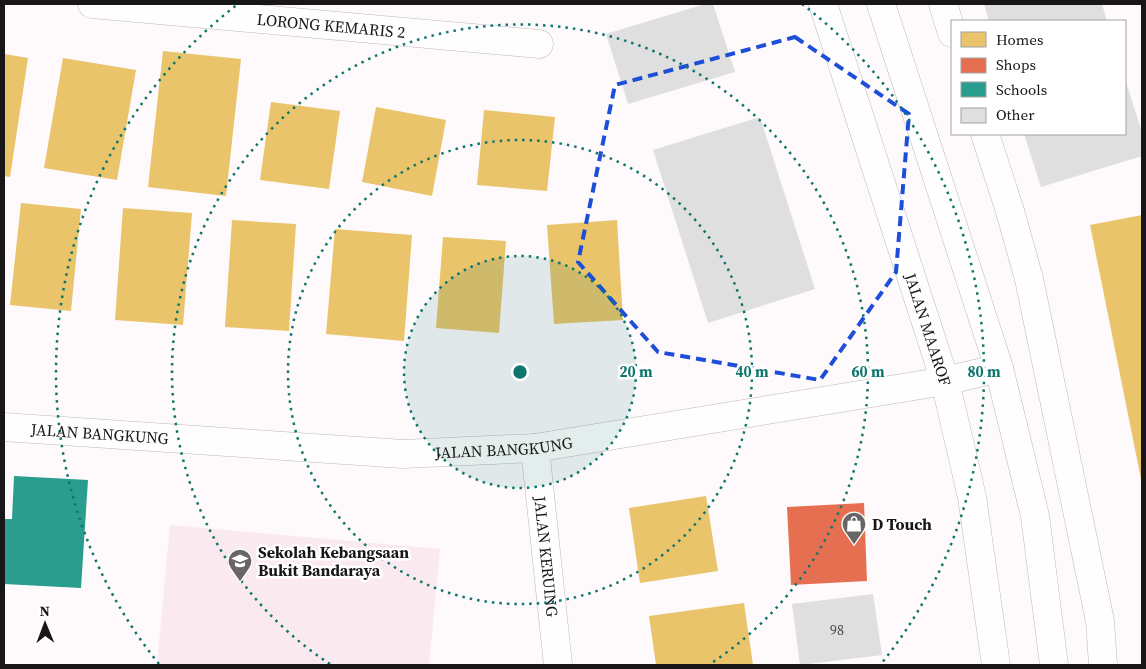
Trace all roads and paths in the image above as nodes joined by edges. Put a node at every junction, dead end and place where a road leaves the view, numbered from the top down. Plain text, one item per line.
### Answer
1 (92, 4) edge
2 (823, 4) edge
3 (881, 4) edge
4 (943, 4) edge
5 (951, 30) edge
6 (539, 44) dead end
7 (985, 135) edge
8 (999, 368) junction
9 (945, 381) junction
10 (4, 426) edge
11 (535, 448) junction
12 (558, 665) edge
13 (996, 665) edge
14 (1054, 665) edge
15 (1103, 665) edge

1 - 6 street, LORONG KEMARIS 2
2 - 9 street, JALAN MAAROF
3 - 8 street
4 - 5 street
7 - 15 street
8 - 9 street, JALAN BANGKUNG
8 - 14 street
9 - 11 street, JALAN BANGKUNG
9 - 13 street, JALAN MAAROF
10 - 11 street, JALAN BANGKUNG
11 - 12 street, JALAN KERUING

